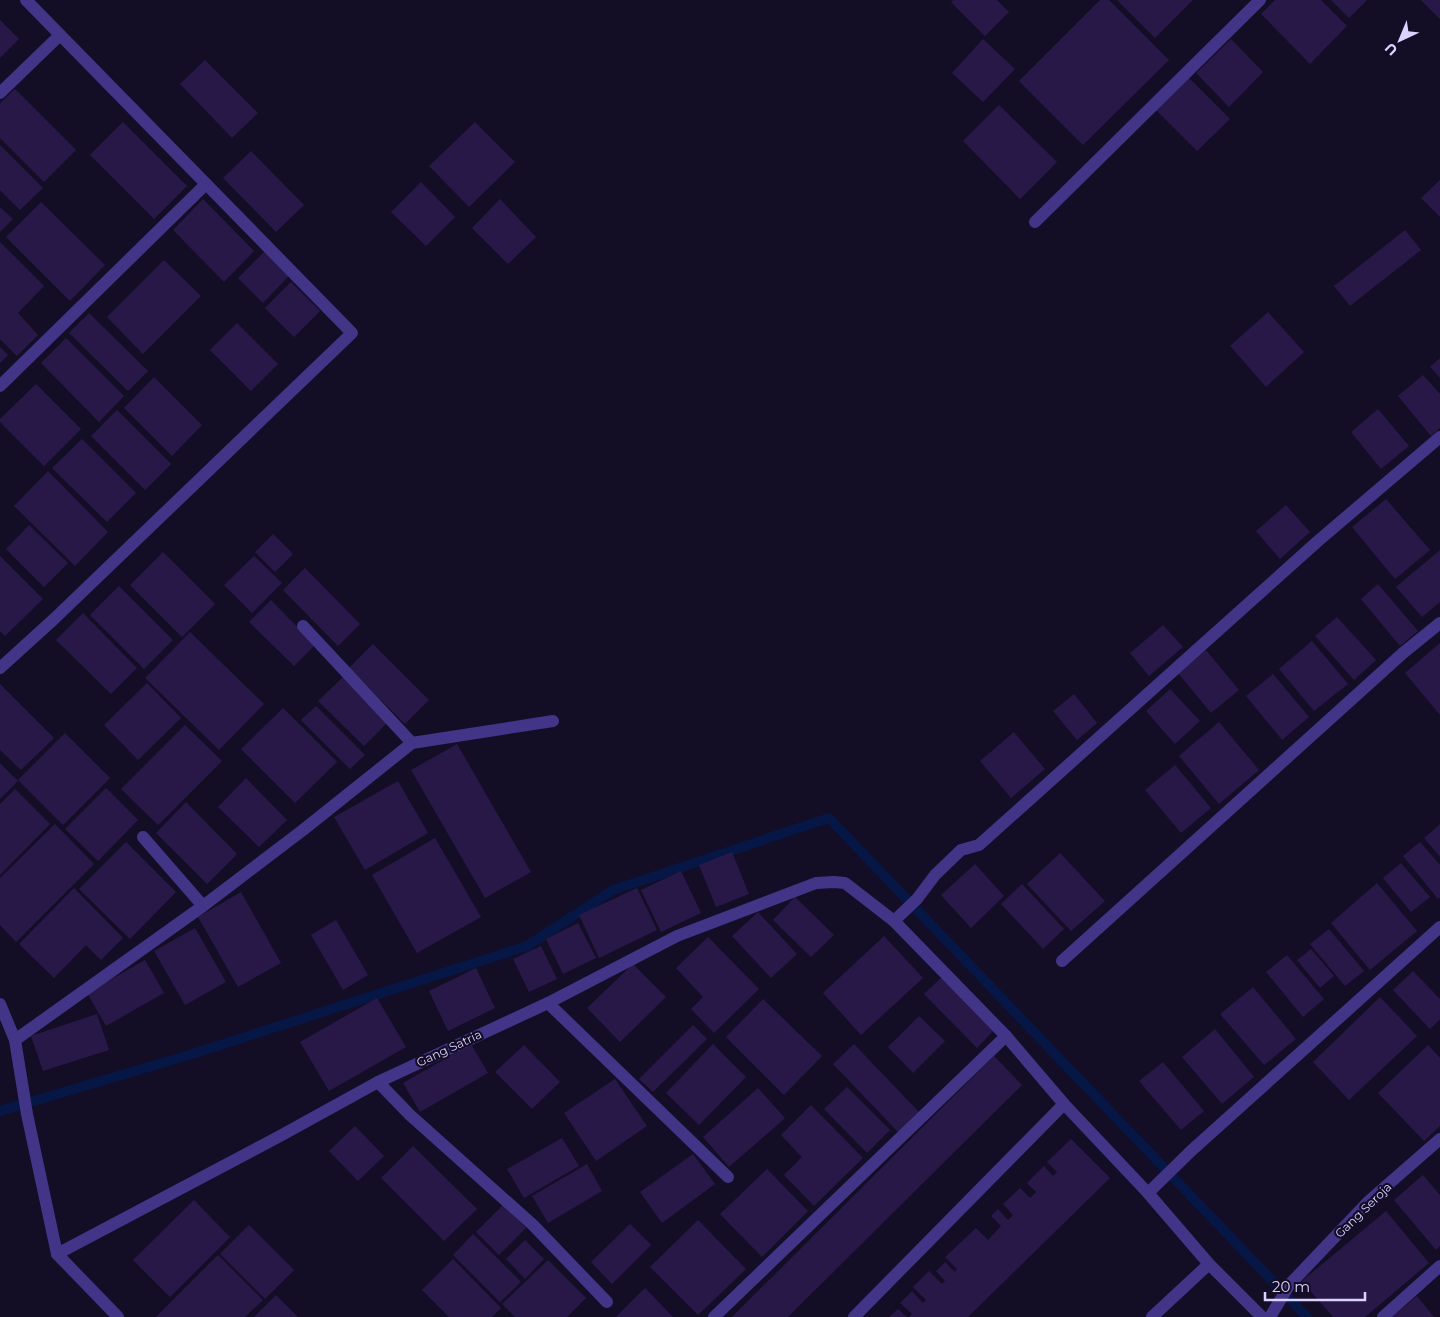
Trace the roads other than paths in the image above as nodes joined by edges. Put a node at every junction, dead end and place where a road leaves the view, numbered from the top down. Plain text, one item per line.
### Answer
1 (26, 0) edge
2 (1260, 0) edge
3 (60, 35) junction
4 (0, 93) edge
5 (206, 184) junction
6 (1035, 222) dead end
7 (0, 386) edge
8 (1440, 437) edge
9 (1440, 623) edge
10 (302, 626) dead end
11 (0, 668) edge
12 (553, 721) dead end
13 (412, 743) junction
14 (143, 837) dead end
15 (202, 906) junction
16 (898, 918) junction
17 (1440, 927) edge
18 (1062, 961) dead end
19 (548, 1003) junction
20 (0, 1004) edge
21 (1006, 1036) junction
22 (14, 1040) junction
23 (378, 1082) junction
24 (1064, 1104) junction
25 (1440, 1139) edge
26 (728, 1178) dead end
27 (1151, 1189) junction
28 (57, 1254) junction
29 (1209, 1264) junction
30 (1440, 1266) edge
31 (607, 1302) dead end
32 (1272, 1313) edge
33 (118, 1317) edge
34 (714, 1317) edge
35 (854, 1317) edge
36 (1152, 1317) edge
37 (1262, 1317) edge
38 (1383, 1317) edge

1 - 3 street
2 - 6 street
3 - 4 street
3 - 5 street
5 - 7 street
5 - 11 street
8 - 16 street
9 - 18 street
10 - 13 street
12 - 13 street
13 - 15 street
14 - 15 street
15 - 22 street
16 - 19 street, Gang Satria
16 - 21 street
17 - 27 street
19 - 23 street, Gang Satria
19 - 26 street
20 - 22 street
21 - 24 street
21 - 34 street
22 - 28 street
23 - 28 street, Gang Satria
23 - 31 street
24 - 27 street
24 - 35 street
25 - 32 street, Gang Seroja
27 - 29 street
28 - 33 street
29 - 36 street
29 - 37 street
30 - 38 street

